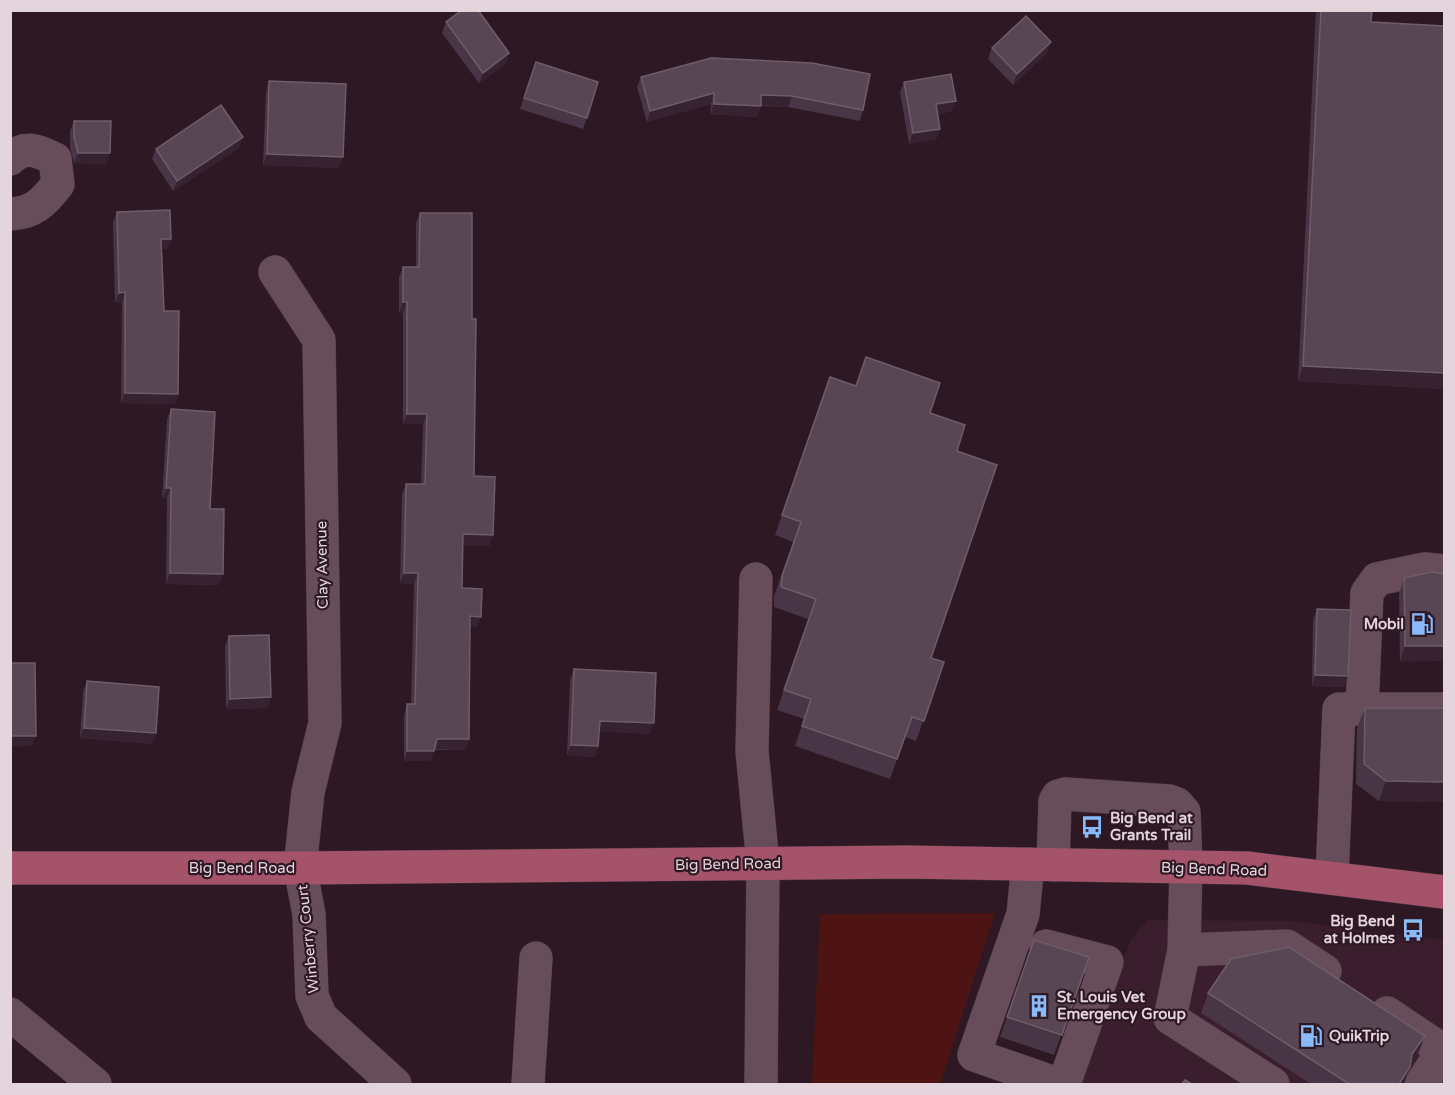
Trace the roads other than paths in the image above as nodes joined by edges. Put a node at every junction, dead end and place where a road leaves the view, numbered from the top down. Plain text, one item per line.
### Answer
1 (10, 159) edge
2 (10, 214) edge
3 (275, 272) dead end
4 (1444, 571) edge
5 (756, 579) dead end
6 (1362, 709) junction
7 (1444, 709) edge
8 (763, 864) junction
9 (1041, 865) junction
10 (1186, 867) junction
11 (10, 868) edge
12 (300, 868) junction
13 (1332, 878) junction
14 (1444, 892) edge
15 (1015, 938) junction
16 (1184, 950) junction
17 (536, 958) dead end
18 (10, 1014) edge
19 (1444, 1051) edge
20 (95, 1084) edge
21 (395, 1084) edge
22 (528, 1084) edge
23 (761, 1084) edge
24 (1058, 1084) edge
25 (1064, 1084) edge
26 (1273, 1084) edge
27 (1421, 1084) edge

1 - 2 street
3 - 12 street, Clay Avenue
4 - 6 street
5 - 8 street
6 - 7 street
6 - 13 street
8 - 9 main road, Big Bend Road
8 - 12 main road, Big Bend Road
8 - 23 street
9 - 10 main road, Big Bend Road
9 - 10 street
9 - 15 street
10 - 13 main road, Big Bend Road
10 - 16 street
11 - 12 main road, Big Bend Road
12 - 21 street, Winberry Court
13 - 14 main road, Big Bend Road
15 - 24 street
15 - 25 street
16 - 19 street
16 - 26 street
17 - 22 street
18 - 20 street
19 - 27 street

